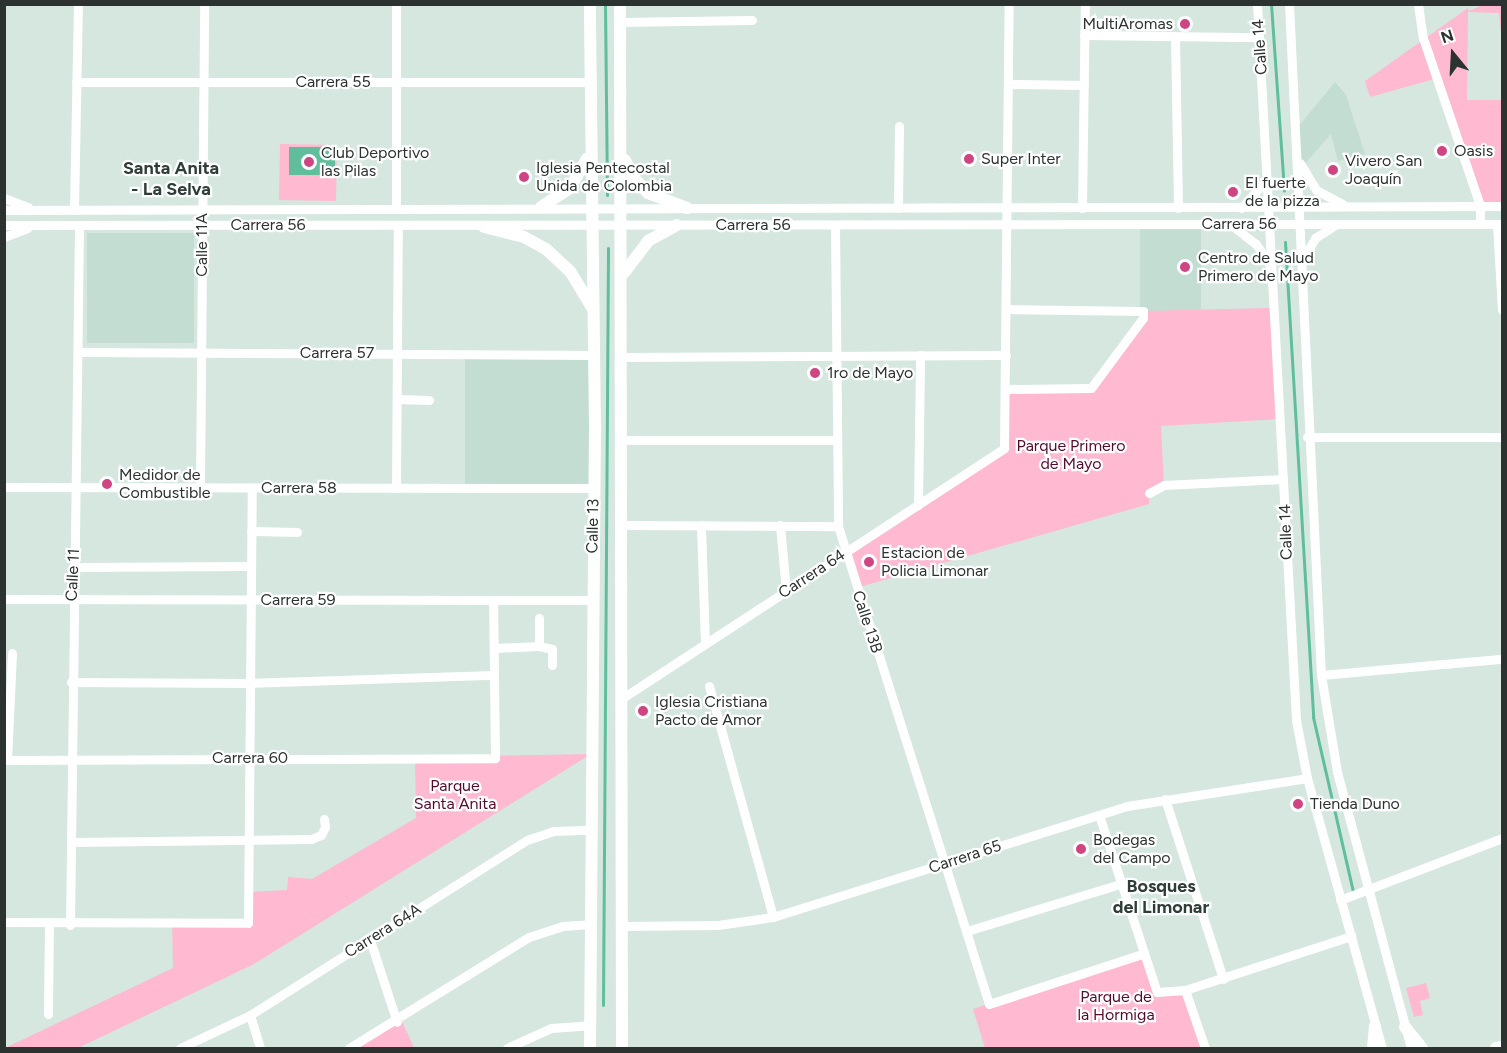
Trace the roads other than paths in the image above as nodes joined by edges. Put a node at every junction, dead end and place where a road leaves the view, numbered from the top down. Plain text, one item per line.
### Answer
1 (78, 4) edge
2 (204, 4) edge
3 (396, 4) edge
4 (590, 4) edge
5 (620, 4) edge
6 (1009, 4) edge
7 (1085, 4) edge
8 (1257, 4) edge
9 (1289, 4) edge
10 (1418, 4) edge
11 (752, 20) dead end
12 (620, 22) junction
13 (1084, 35) junction
14 (1175, 36) junction
15 (1259, 37) junction
16 (76, 82) junction
17 (203, 82) junction
18 (396, 82) junction
19 (590, 82) junction
20 (1008, 84) junction
21 (1084, 85) junction
22 (899, 126) dead end
23 (623, 143) junction
24 (589, 148) junction
25 (1297, 154) junction
26 (1268, 176) junction
27 (4, 198) edge
28 (1270, 206) junction
29 (1300, 206) junction
30 (1347, 206) junction
31 (1480, 206) junction
32 (1503, 206) edge
33 (541, 207) junction
34 (591, 207) junction
35 (396, 208) junction
36 (622, 208) junction
37 (687, 208) junction
38 (898, 208) junction
39 (1008, 208) junction
40 (1082, 208) junction
41 (1178, 208) junction
42 (1241, 208) junction
43 (202, 209) junction
44 (4, 210) edge
45 (54, 210) junction
46 (74, 210) junction
47 (1007, 224) junction
48 (1230, 224) junction
49 (1271, 224) junction
50 (1300, 224) junction
51 (1337, 224) junction
52 (1480, 224) junction
53 (1500, 224) edge
54 (4, 225) edge
55 (43, 225) junction
56 (79, 225) junction
57 (202, 225) junction
58 (591, 225) junction
59 (623, 225) junction
60 (677, 225) junction
61 (835, 225) junction
62 (398, 226) junction
63 (484, 227) junction
64 (4, 237) edge
65 (1302, 262) junction
66 (1274, 273) junction
67 (623, 274) junction
68 (592, 309) junction
69 (1007, 309) junction
70 (1503, 310) edge
71 (79, 352) junction
72 (201, 353) junction
73 (398, 354) junction
74 (594, 355) junction
75 (920, 355) junction
76 (1006, 355) junction
77 (837, 356) junction
78 (622, 357) junction
79 (1006, 389) junction
80 (398, 399) junction
81 (429, 400) dead end
82 (1307, 437) junction
83 (1503, 437) edge
84 (622, 440) junction
85 (837, 440) junction
86 (1284, 479) junction
87 (200, 486) junction
88 (4, 487) edge
89 (78, 488) junction
90 (252, 488) junction
91 (396, 488) junction
92 (594, 488) junction
93 (1149, 493) dead end
94 (918, 505) junction
95 (623, 525) junction
96 (701, 525) junction
97 (780, 525) junction
98 (838, 526) junction
99 (251, 531) junction
100 (297, 532) dead end
101 (844, 553) junction
102 (251, 566) junction
103 (73, 567) junction
104 (786, 591) junction
105 (4, 599) edge
106 (72, 599) junction
107 (250, 599) junction
108 (493, 600) junction
109 (591, 600) junction
110 (539, 618) dead end
111 (705, 645) junction
112 (539, 646) junction
113 (494, 648) junction
114 (12, 652) dead end
115 (1503, 659) edge
116 (552, 665) dead end
117 (494, 675) junction
118 (1321, 675) junction
119 (71, 682) junction
120 (249, 682) junction
121 (710, 686) dead end
122 (621, 699) junction
123 (249, 758) junction
124 (71, 759) junction
125 (6, 760) edge
126 (1307, 778) junction
127 (1165, 799) junction
128 (1099, 815) junction
129 (324, 819) dead end
130 (591, 830) junction
131 (1503, 838) edge
132 (248, 840) junction
133 (71, 842) junction
134 (945, 864) junction
135 (1120, 884) junction
136 (1368, 888) junction
137 (1340, 900) junction
138 (773, 917) junction
139 (4, 922) edge
140 (49, 924) junction
141 (590, 924) junction
142 (70, 925) junction
143 (622, 926) junction
144 (967, 931) junction
145 (1351, 936) junction
146 (370, 940) junction
147 (1142, 954) junction
148 (1223, 978) junction
149 (1185, 990) junction
150 (48, 1014) dead end
151 (250, 1015) junction
152 (397, 1022) junction
153 (590, 1025) junction
154 (1376, 1026) junction
155 (1405, 1028) junction
156 (1503, 1047) edge
157 (180, 1048) edge
158 (260, 1048) edge
159 (349, 1048) edge
160 (507, 1048) edge
161 (590, 1048) edge
162 (622, 1048) edge
163 (1205, 1048) edge
164 (1373, 1048) edge
165 (1382, 1048) edge
166 (1411, 1048) edge
167 (1422, 1048) edge
168 (1496, 1048) edge

1 - 16 street
2 - 17 street, Calle 11A
3 - 18 street
4 - 19 main road, Calle 13
5 - 12 main road, Calle 13
6 - 20 street
7 - 13 street
8 - 15 street, Calle 14
9 - 25 street, Calle 14
10 - 31 street
11 - 12 street
12 - 23 main road, Calle 13
13 - 14 street
13 - 21 street
14 - 15 street
14 - 41 street
15 - 26 street, Calle 14
16 - 17 street, Carrera 55
16 - 46 street
17 - 18 street, Carrera 55
17 - 43 street, Calle 11A
18 - 19 street, Carrera 55
18 - 35 street
19 - 24 main road, Calle 13
20 - 21 street
20 - 39 street
21 - 40 street
22 - 38 street
23 - 36 main road, Calle 13
23 - 37 main road
24 - 33 main road
24 - 34 main road, Calle 13
25 - 29 street, Calle 14
25 - 30 street
26 - 28 street, Calle 14
26 - 42 street
27 - 45 street
28 - 29 street, Carrera 56
28 - 42 street, Carrera 56
28 - 49 street, Calle 14
29 - 30 street, Carrera 56
29 - 50 street, Calle 14
30 - 31 street, Carrera 56
31 - 32 street, Carrera 56
31 - 52 street
33 - 34 street, Carrera 56
33 - 35 street, Carrera 56
34 - 36 street, Carrera 56
34 - 58 main road, Calle 13
35 - 43 street, Carrera 56
36 - 37 street, Carrera 56
36 - 59 main road, Calle 13
37 - 38 street, Carrera 56
38 - 39 street, Carrera 56
39 - 40 street, Carrera 56
39 - 47 street
40 - 41 street, Carrera 56
41 - 42 street, Carrera 56
43 - 46 street, Carrera 56
43 - 57 street, Calle 11A
44 - 45 street, Carrera 56
45 - 46 street, Carrera 56
47 - 48 street, Carrera 56
47 - 61 street, Carrera 56
47 - 69 street
48 - 49 street, Carrera 56
48 - 66 street
49 - 50 street, Carrera 56
49 - 66 street, Calle 14
50 - 51 street, Carrera 56
50 - 65 street, Calle 14
51 - 52 street, Carrera 56
51 - 65 street
52 - 53 street, Carrera 56
53 - 70 street
54 - 55 street, Carrera 56
55 - 56 street, Carrera 56
55 - 64 street
56 - 57 street, Carrera 56
56 - 71 street, Calle 11
57 - 62 street, Carrera 56
57 - 72 street, Calle 11A
58 - 59 street, Carrera 56
58 - 63 street, Carrera 56
58 - 68 main road, Calle 13
59 - 60 street, Carrera 56
59 - 67 main road, Calle 13
60 - 61 street, Carrera 56
60 - 67 main road
61 - 77 street, Calle 13B
62 - 63 street, Carrera 56
62 - 73 street
63 - 68 main road
65 - 82 street, Calle 14
66 - 86 street, Calle 14
67 - 78 main road, Calle 13
68 - 74 main road, Calle 13
69 - 76 street
69 - 79 street
71 - 72 street, Carrera 57
71 - 89 street, Calle 11
72 - 73 street, Carrera 57
72 - 87 street, Calle 11A
73 - 74 street, Carrera 57
73 - 80 street
74 - 92 main road, Calle 13
75 - 76 street
75 - 77 street
75 - 94 street
76 - 79 street
77 - 78 street
77 - 85 street, Calle 13B
78 - 84 main road, Calle 13
79 - 94 street, Carrera 64
80 - 81 street
80 - 91 street
82 - 83 street
82 - 118 street, Calle 14
84 - 85 street
84 - 95 main road, Calle 13
85 - 98 street, Calle 13B
86 - 93 street
86 - 126 street, Calle 14
87 - 89 street, Carrera 58
87 - 90 street, Carrera 58
88 - 89 street, Carrera 58
89 - 103 street, Calle 11
90 - 91 street, Carrera 58
90 - 99 street
91 - 92 street, Carrera 58
92 - 109 main road, Calle 13
94 - 101 street, Carrera 64
95 - 96 street
95 - 122 main road, Calle 13
96 - 97 street
96 - 111 street
97 - 98 street
97 - 104 street
98 - 101 street, Calle 13B
99 - 100 street
99 - 102 street
101 - 104 street, Carrera 64
101 - 134 street, Calle 13B
102 - 103 street
102 - 107 street
103 - 106 street, Calle 11
104 - 111 street, Carrera 64
105 - 106 street, Carrera 59
106 - 107 street, Carrera 59
106 - 119 street, Calle 11
107 - 108 street, Carrera 59
107 - 120 street
108 - 109 street, Carrera 59
108 - 113 street
109 - 130 main road, Calle 13
110 - 112 street
111 - 122 street, Carrera 64
112 - 113 street
112 - 116 street
113 - 117 street
114 - 125 street
115 - 118 street
117 - 120 street
117 - 123 street, Carrera 60
118 - 136 street, Calle 14
119 - 120 street
119 - 124 street, Calle 11
120 - 123 street
121 - 138 street
122 - 143 main road, Calle 13
123 - 124 street, Carrera 60
123 - 132 street
124 - 125 street, Carrera 60
124 - 133 street, Calle 11
126 - 127 street, Carrera 65
126 - 137 street, Calle 14
127 - 128 street, Carrera 65
127 - 148 street
128 - 134 street, Carrera 65
128 - 135 street
129 - 132 street
130 - 141 main road, Calle 13
130 - 146 street, Carrera 64A
131 - 136 street
132 - 133 street
132 - 142 street
133 - 142 street, Calle 11
134 - 138 street, Carrera 65
134 - 144 street, Calle 13B
135 - 144 street
135 - 147 street
136 - 137 street
136 - 155 street, Calle 14
137 - 145 street, Calle 14
138 - 143 street, Carrera 65
139 - 140 street
140 - 142 street
140 - 150 street
141 - 152 street
141 - 153 main road, Calle 13
143 - 162 main road, Calle 13
144 - 147 street, Calle 13B
145 - 148 street
145 - 154 street, Calle 14
146 - 151 street, Carrera 64A
146 - 152 street
147 - 149 street
148 - 149 street
149 - 163 street
151 - 157 street, Carrera 64A
151 - 158 street
152 - 159 street
153 - 160 street
153 - 161 main road, Calle 13
154 - 164 main road
154 - 165 street, Calle 14
155 - 166 street, Calle 14
155 - 167 main road
156 - 168 main road

